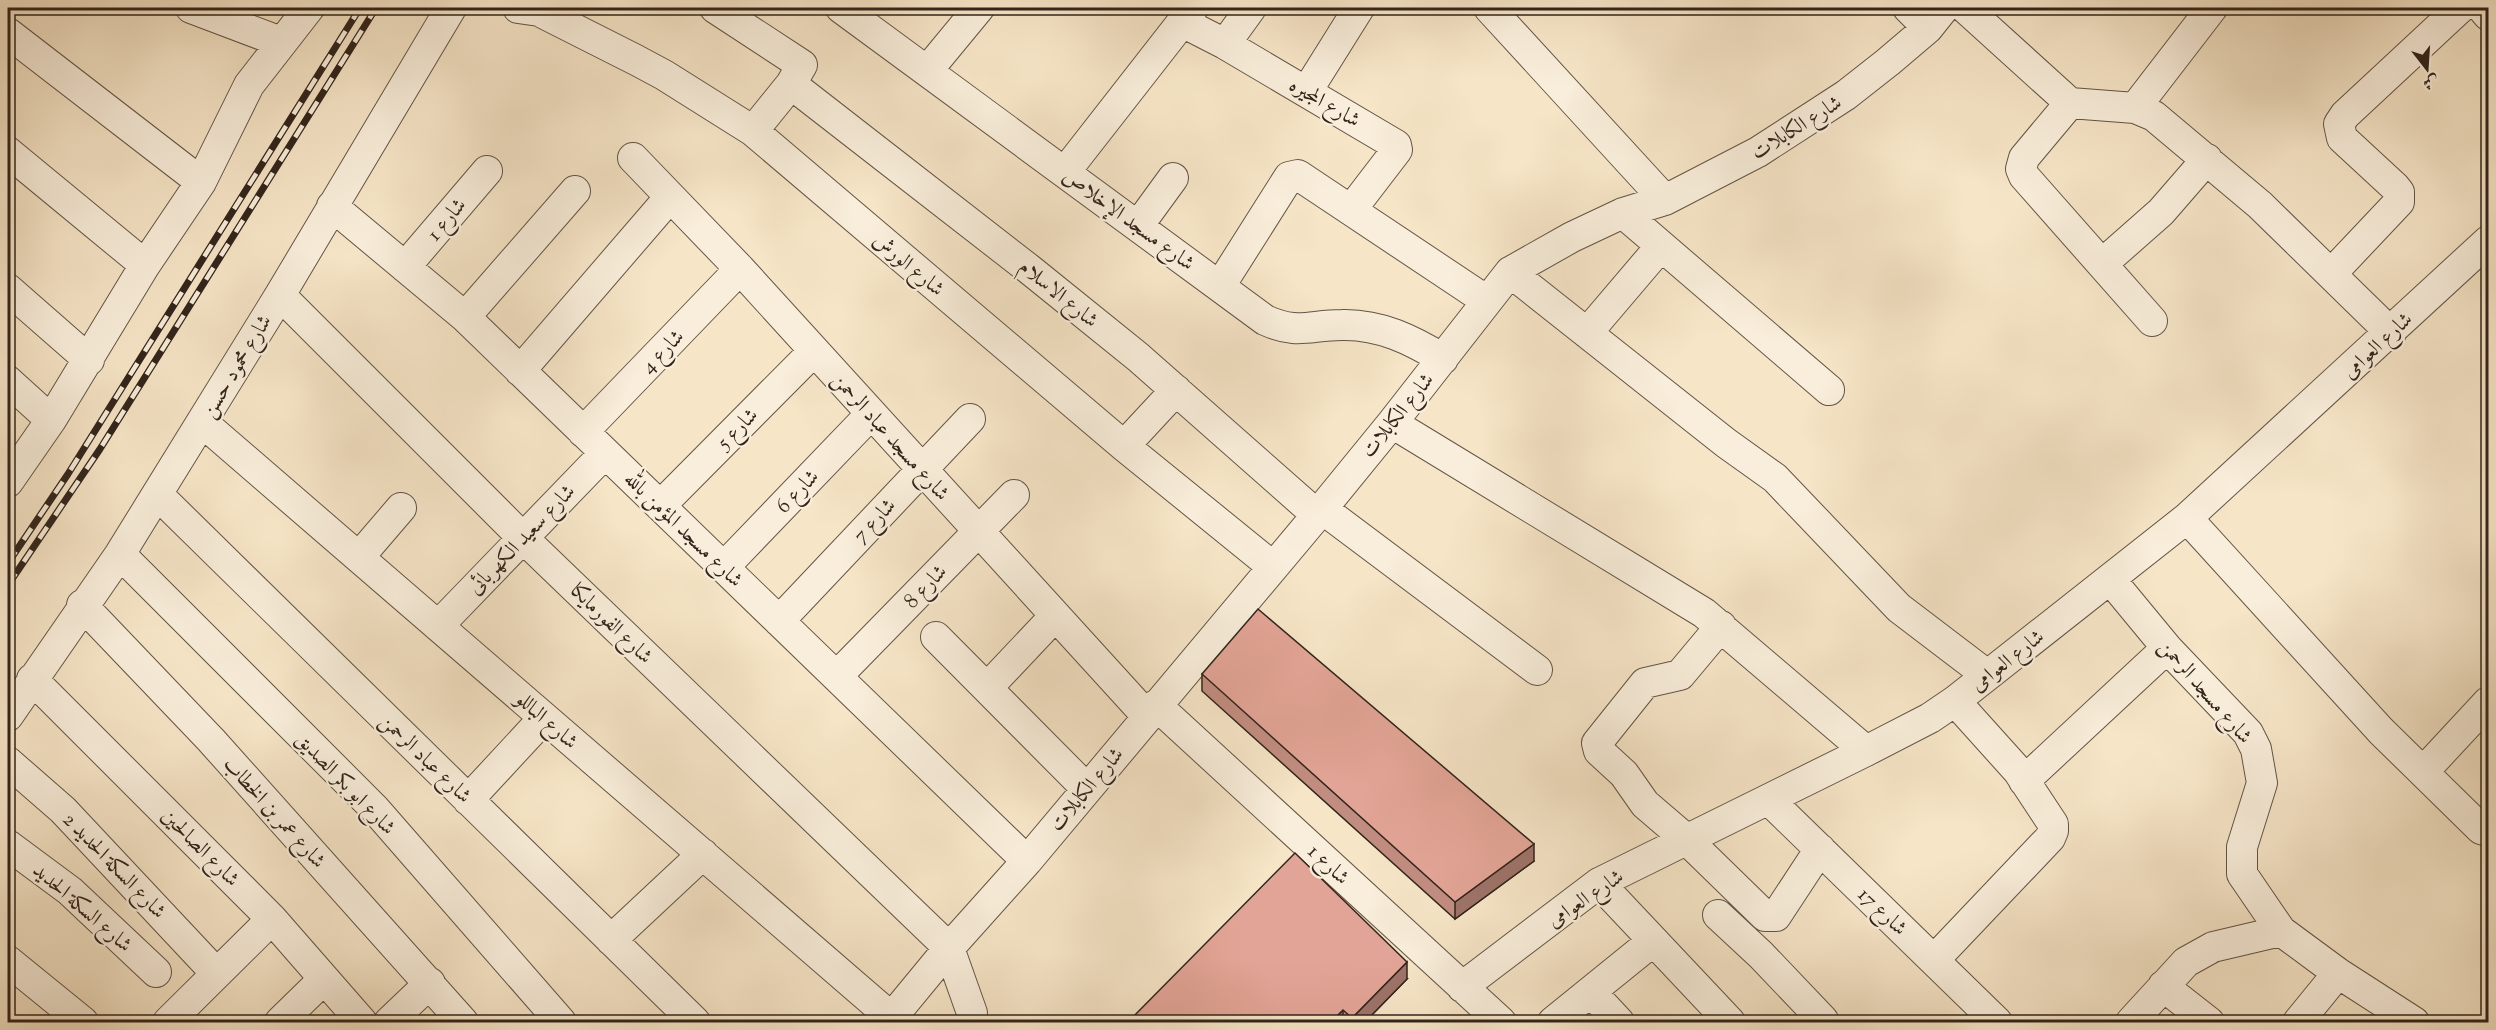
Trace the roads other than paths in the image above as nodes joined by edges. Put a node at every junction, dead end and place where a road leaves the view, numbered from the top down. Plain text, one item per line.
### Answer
1 (191, 8) edge
2 (309, 8) edge
3 (452, 8) edge
4 (518, 8) edge
5 (715, 8) edge
6 (841, 8) edge
7 (979, 8) edge
8 (1251, 8) edge
9 (1359, 8) edge
10 (1489, 8) edge
11 (1965, 8) edge
12 (2212, 8) edge
13 (2460, 8) edge
14 (2482, 8) edge
15 (1927, 14) edge
16 (1187, 15) edge
17 (2488, 15) edge
18 (876, 18) edge
19 (8, 33) edge
20 (281, 42) junction
21 (1225, 44) junction
22 (927, 71) junction
23 (791, 84) junction
24 (1307, 91) junction
25 (2070, 104) junction
26 (2135, 108) junction
27 (753, 131) junction
28 (8, 152) edge
29 (633, 158) dead end
30 (2206, 159) junction
31 (487, 171) dead end
32 (1065, 172) junction
33 (1173, 178) dead end
34 (201, 182) junction
35 (575, 191) dead end
36 (670, 196) junction
37 (1665, 200) junction
38 (332, 206) junction
39 (1351, 210) junction
40 (1623, 213) junction
41 (1138, 226) junction
42 (2488, 241) edge
43 (1660, 246) junction
44 (2102, 264) junction
45 (145, 265) junction
46 (405, 267) junction
47 (740, 269) junction
48 (1510, 272) junction
49 (2331, 274) junction
50 (1220, 286) junction
51 (8, 289) edge
52 (280, 295) junction
53 (1487, 301) junction
54 (465, 317) junction
55 (2152, 321) dead end
56 (1587, 333) junction
57 (2391, 333) junction
58 (814, 351) junction
59 (1443, 358) junction
60 (88, 360) junction
61 (520, 371) junction
62 (8, 381) edge
63 (1176, 390) junction
64 (1829, 390) dead end
65 (871, 414) junction
66 (970, 419) dead end
67 (51, 420) junction
68 (202, 422) junction
69 (1392, 423) junction
70 (584, 432) junction
71 (1124, 446) junction
72 (605, 453) junction
73 (921, 470) junction
74 (8, 481) edge
75 (157, 494) junction
76 (1014, 495) dead end
77 (660, 506) junction
78 (401, 508) dead end
79 (1319, 511) junction
80 (2187, 518) junction
81 (978, 531) junction
82 (522, 537) junction
83 (120, 554) junction
84 (359, 557) junction
85 (1272, 566) junction
86 (724, 567) junction
87 (2110, 579) junction
88 (82, 605) junction
89 (1055, 616) junction
90 (779, 621) junction
91 (438, 626) junction
92 (1721, 626) junction
93 (936, 637) dead end
94 (2167, 648) junction
95 (1537, 670) dead end
96 (1987, 675) junction
97 (837, 676) junction
98 (33, 679) junction
99 (988, 687) junction
100 (1955, 701) junction
101 (2488, 702) edge
102 (1151, 710) junction
103 (8, 716) edge
104 (544, 718) junction
105 (1866, 752) junction
106 (8, 762) edge
107 (2423, 772) junction
108 (2024, 781) junction
109 (1086, 788) junction
110 (468, 800) junction
111 (1769, 800) junction
112 (2488, 831) edge
113 (1687, 840) junction
114 (8, 844) edge
115 (1821, 849) junction
116 (703, 854) junction
117 (1027, 861) junction
118 (1599, 883) junction
119 (1718, 915) dead end
120 (272, 919) junction
121 (2281, 931) junction
122 (611, 939) junction
123 (1653, 941) junction
124 (949, 948) junction
125 (1934, 960) junction
126 (8, 961) edge
127 (156, 972) dead end
128 (216, 973) junction
129 (2338, 973) junction
130 (324, 979) junction
131 (430, 983) junction
132 (2163, 986) junction
133 (1462, 987) junction
134 (1591, 992) junction
135 (890, 1020) edge
136 (1828, 1022) edge
137 (83, 1023) edge
138 (168, 1023) edge
139 (280, 1023) edge
140 (362, 1023) edge
141 (389, 1023) edge
142 (463, 1023) edge
143 (561, 1023) edge
144 (695, 1023) edge
145 (971, 1023) edge
146 (1501, 1023) edge
147 (1553, 1023) edge
148 (1619, 1023) edge
149 (1730, 1023) edge
150 (1997, 1023) edge
151 (2131, 1023) edge
152 (2209, 1023) edge
153 (2298, 1023) edge
154 (2414, 1023) edge

1 - 20 street
2 - 20 street
3 - 38 street, شارع محمود حسن
4 - 27 street, شارع الورش
5 - 23 street
6 - 18 street, شارع مسجد الإخلاص
7 - 22 street
8 - 21 street
9 - 24 street
10 - 37 street
11 - 25 street
12 - 26 street
13 - 49 street
14 - 17 street
15 - 37 street, شارع الكابلات
16 - 21 street, شارع المجيره
16 - 32 street
18 - 22 street, شارع مسجد الإخلاص
19 - 34 street
20 - 34 street
21 - 24 street, شارع المجيره
22 - 32 street, شارع مسجد الإخلاص
23 - 27 street
23 - 63 street, شارع الاسلام
24 - 39 street, شارع المجيره
25 - 26 street
25 - 44 street
26 - 30 street
27 - 71 street, شارع الورش
28 - 45 street
29 - 36 street, شارع مسجد عباد الرحمن
30 - 44 street
30 - 49 street
31 - 46 street, شارع 1
32 - 41 street, شارع مسجد الإخلاص
33 - 41 street
34 - 45 street
35 - 54 street
36 - 47 street, شارع مسجد عباد الرحمن
36 - 61 street
37 - 40 street, شارع الكابلات
38 - 46 street, شارع مسجد المؤمن بالله
38 - 52 street, شارع محمود حسن
39 - 50 street
39 - 53 street
40 - 43 street
40 - 48 street, شارع الكابلات
41 - 50 street, شارع مسجد الإخلاص
42 - 57 street, شارع العوامى
43 - 56 street
43 - 64 street
44 - 55 street
45 - 60 street
46 - 54 street, شارع مسجد المؤمن بالله
47 - 58 street, شارع مسجد عباد الرحمن
47 - 70 street, شارع 4
48 - 53 street, شارع الكابلات
48 - 56 street
49 - 57 street
50 - 59 street, شارع مسجد الإخلاص
51 - 60 street
52 - 68 street, شارع محمود حسن
52 - 82 street, شارع الفورمايكا
53 - 59 street, شارع الكابلات
54 - 61 street, شارع مسجد المؤمن بالله
56 - 96 street
57 - 80 street, شارع العوامى
58 - 65 street, شارع مسجد عباد الرحمن
58 - 77 street, شارع 5
59 - 69 street, شارع الكابلات
60 - 67 street
61 - 70 street, شارع مسجد المؤمن بالله
62 - 67 street
63 - 71 street
63 - 79 street, شارع الاسلام
65 - 73 street, شارع مسجد عباد الرحمن
65 - 86 street, شارع 6
66 - 73 street, شارع 7
67 - 74 street
68 - 75 street, شارع محمود حسن
68 - 84 street, شارع الباللو
69 - 79 street, شارع الكابلات
69 - 92 street
70 - 72 street, شارع مسجد المؤمن بالله
71 - 85 street, شارع الورش
72 - 77 street, شارع مسجد المؤمن بالله
72 - 82 street, شارع سعيد الكهربائى
73 - 81 street, شارع مسجد عباد الرحمن
73 - 90 street, شارع 7
75 - 83 street, شارع محمود حسن
75 - 110 street, شارع عباد الرحمن
76 - 81 street, شارع 8
77 - 86 street, شارع مسجد المؤمن بالله
78 - 84 street
79 - 85 street, شارع الكابلات
79 - 95 street, شارع الاسلام
80 - 87 street, شارع العوامى
80 - 107 street
81 - 89 street, شارع مسجد عباد الرحمن
81 - 97 street, شارع 8
82 - 91 street, شارع سعيد الكهربائى
82 - 124 street, شارع الفورمايكا
83 - 88 street, شارع محمود حسن
83 - 143 street, شارع ابو بكر الصديق
84 - 91 street, شارع الباللو
85 - 102 street, شارع الكابلات
86 - 90 street, شارع مسجد المؤمن بالله
87 - 94 street, شارع مسجد الرحمن
87 - 96 street, شارع العوامى
88 - 98 street, شارع محمود حسن
88 - 131 street, شارع عمر بن الخطاب
89 - 99 street
89 - 102 street, شارع مسجد عباد الرحمن
90 - 97 street, شارع مسجد المؤمن بالله
91 - 104 street, شارع الباللو
92 - 105 street
92 - 113 street
93 - 99 street
94 - 108 street
94 - 121 street, شارع مسجد الرحمن
96 - 100 street, شارع العوامى
97 - 117 street, شارع مسجد المؤمن بالله
98 - 103 street, شارع محمود حسن
98 - 120 street, شارع الصالحين
99 - 109 street
100 - 105 street, شارع العوامى
100 - 108 street
101 - 107 street
102 - 109 street, شارع الكابلات
102 - 133 street, شارع 1
104 - 110 street
104 - 116 street, شارع الباللو
105 - 111 street, شارع العوامى
106 - 128 street, شارع السكة الحديد 2
107 - 112 street
108 - 125 street
109 - 117 street, شارع الكابلات
110 - 122 street, شارع عباد الرحمن
111 - 113 street, شارع العوامى
111 - 115 street, شارع 17
113 - 115 street
113 - 118 street, شارع العوامى
114 - 127 street, شارع السكة الحديد
115 - 125 street, شارع 17
116 - 122 street
116 - 135 street, شارع الباللو
117 - 124 street, شارع الكابلات
118 - 123 street
118 - 133 street, شارع العوامى
119 - 136 street
120 - 128 street
120 - 130 street, شارع الصالحين
121 - 129 street, شارع مسجد الرحمن
121 - 132 street
122 - 144 street, شارع عباد الرحمن
123 - 134 street
123 - 149 street
124 - 135 street, شارع الكابلات
124 - 145 street
125 - 150 street, شارع 17
126 - 137 street
128 - 138 street
129 - 153 street
129 - 154 street, شارع مسجد الرحمن
130 - 139 street
130 - 140 street, شارع الصالحين
131 - 141 street
131 - 142 street, شارع عمر بن الخطاب
132 - 151 street
132 - 152 street
133 - 146 street, شارع 1
134 - 147 street
134 - 148 street

